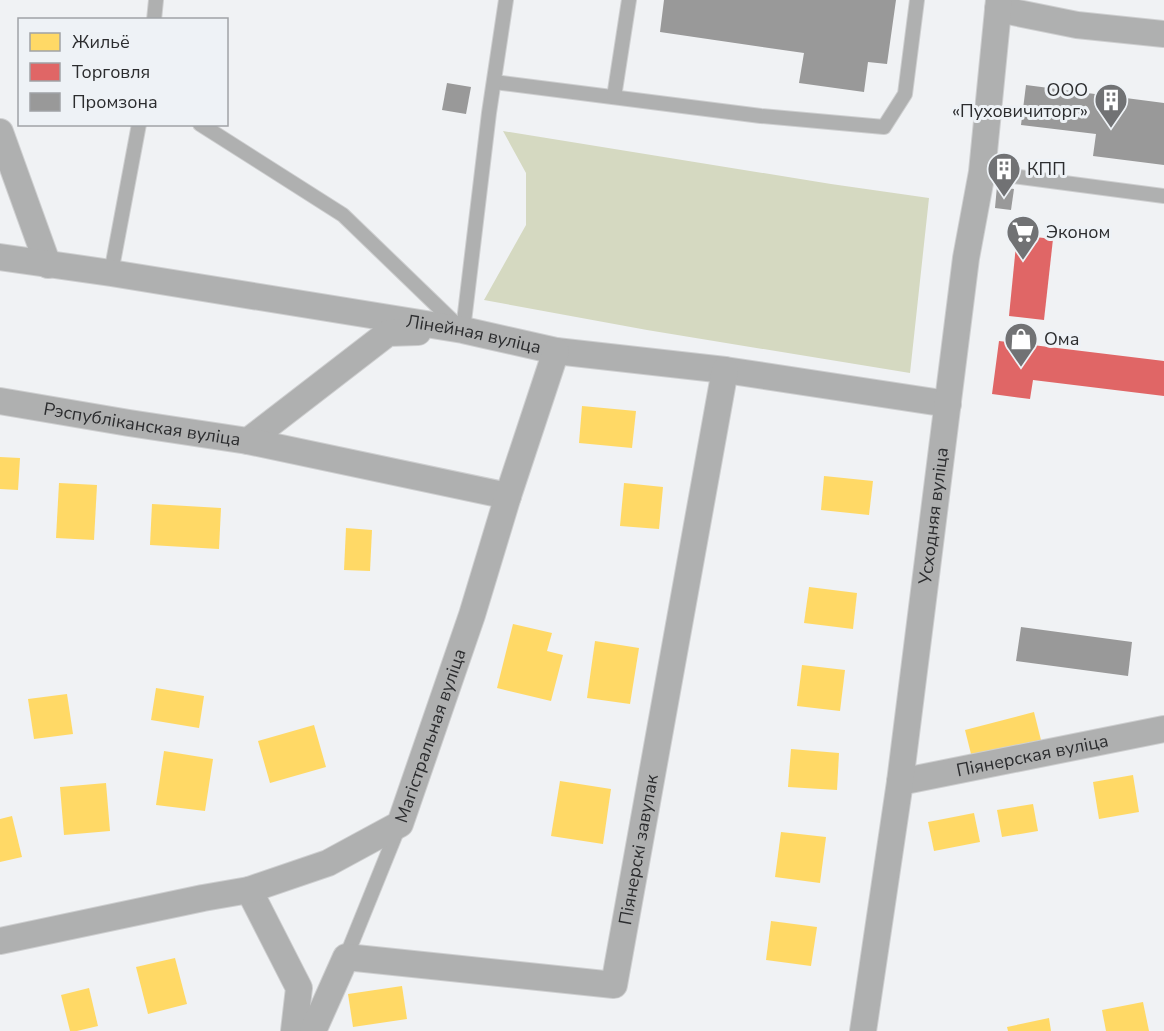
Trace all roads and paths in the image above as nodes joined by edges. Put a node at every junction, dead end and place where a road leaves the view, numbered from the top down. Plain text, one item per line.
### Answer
1 (156, 0) edge
2 (506, 0) edge
3 (628, 0) edge
4 (917, 0) edge
5 (999, 4) edge
6 (154, 18) edge
7 (1164, 34) edge
8 (494, 82) junction
9 (614, 97) junction
10 (139, 126) edge
11 (203, 126) edge
12 (0, 132) edge
13 (6, 169) edge
14 (982, 172) junction
15 (1164, 196) edge
16 (0, 257) edge
17 (48, 265) junction
18 (111, 273) junction
19 (463, 330) junction
20 (556, 351) junction
21 (725, 370) junction
22 (0, 401) edge
23 (948, 404) junction
24 (248, 441) junction
25 (508, 496) junction
26 (1164, 729) edge
27 (900, 782) junction
28 (400, 824) junction
29 (249, 890) junction
30 (0, 940) edge
31 (346, 957) junction
32 (294, 1031) edge
33 (313, 1031) edge
34 (863, 1031) edge

1 - 6 lane
2 - 8 lane
3 - 9 lane
4 - 9 lane
5 - 7 street
5 - 14 street, Усходняя вуліца
8 - 9 lane
8 - 19 lane
10 - 18 lane
11 - 19 lane
12 - 13 street
13 - 17 street
14 - 15 lane
14 - 23 street, Усходняя вуліца
16 - 17 street, Лінейная вуліца
17 - 18 street, Лінейная вуліца
18 - 19 street, Лінейная вуліца
19 - 20 street, Лінейная вуліца
19 - 24 street, Рэспубліканская вуліца
20 - 21 street, Лінейная вуліца
20 - 25 street, Магістральная вуліца
21 - 23 street, Лінейная вуліца
21 - 31 street, Піянерскі завулак
22 - 24 street, Рэспубліканская вуліца
23 - 27 street, Усходняя вуліца
24 - 25 street
25 - 28 street, Магістральная вуліца
26 - 27 street, Піянерская вуліца
27 - 34 street, Усходняя вуліца
28 - 29 street, Магістральная вуліца
28 - 31 lane
29 - 30 street, Магістральная вуліца
29 - 32 street
31 - 33 street

